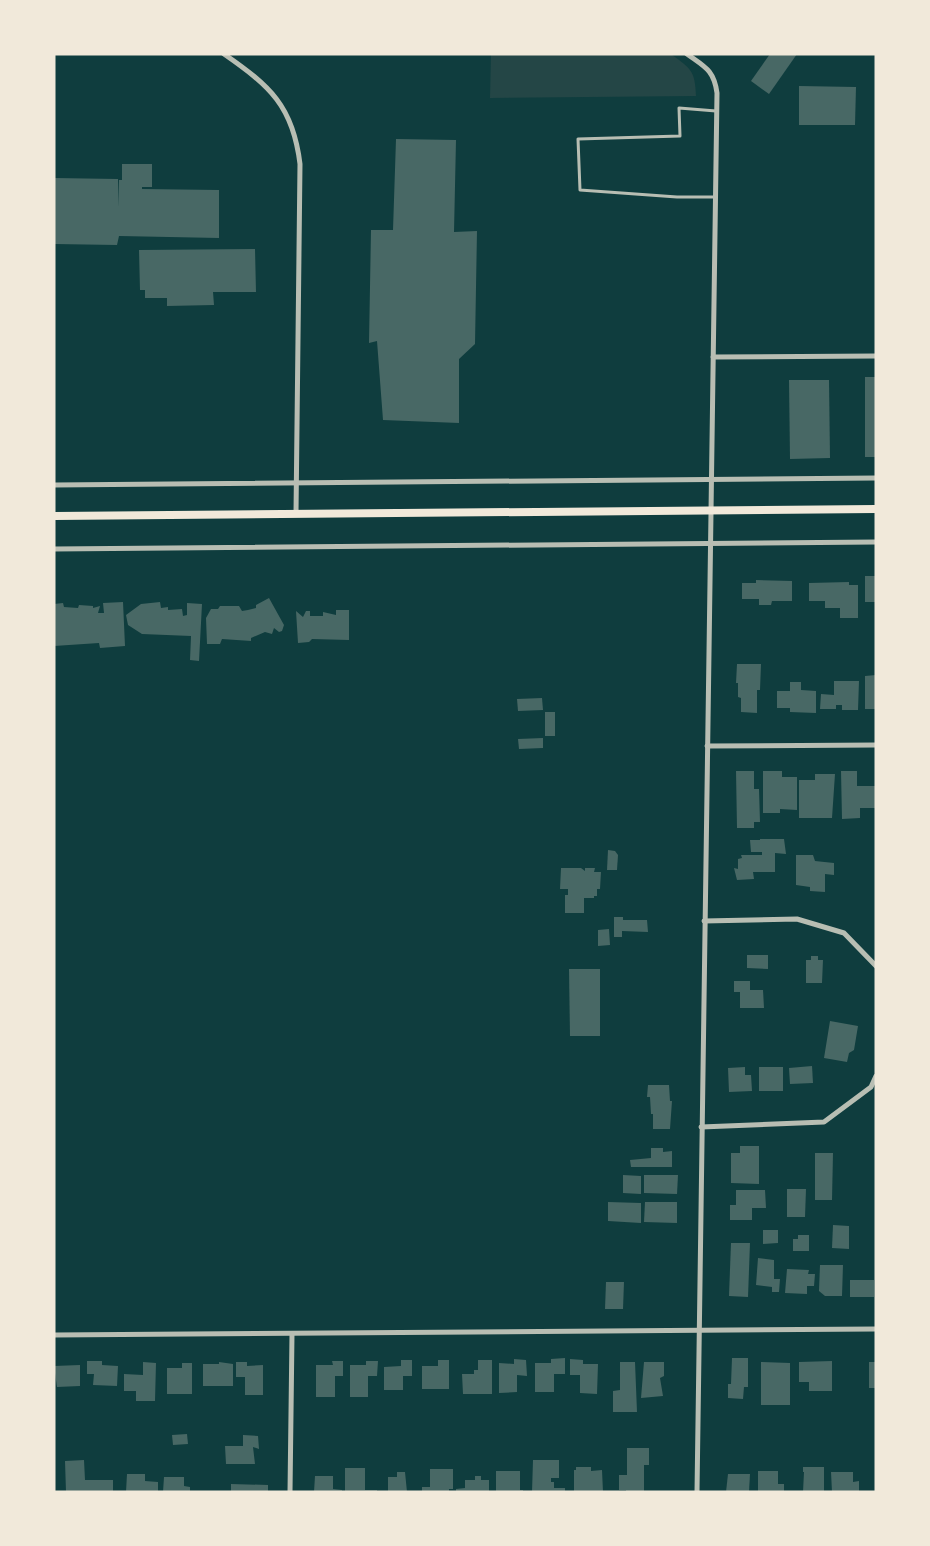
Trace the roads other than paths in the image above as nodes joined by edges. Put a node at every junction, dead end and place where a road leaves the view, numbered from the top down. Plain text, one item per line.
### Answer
1 (224, 54) edge
2 (687, 54) edge
3 (716, 111) junction
4 (715, 197) junction
5 (876, 356) edge
6 (712, 357) junction
7 (876, 478) edge
8 (711, 479) junction
9 (296, 483) junction
10 (54, 485) edge
11 (876, 509) edge
12 (710, 511) junction
13 (296, 514) junction
14 (54, 516) edge
15 (876, 542) edge
16 (710, 544) junction
17 (54, 549) edge
18 (707, 746) junction
19 (876, 746) edge
20 (704, 921) junction
21 (876, 966) edge
22 (876, 1076) edge
23 (701, 1127) junction
24 (699, 1329) junction
25 (876, 1329) edge
26 (292, 1334) junction
27 (54, 1335) edge
28 (290, 1492) edge
29 (697, 1492) edge

1 - 9 street
2 - 3 street
3 - 4 street
3 - 4 lane
4 - 6 street
5 - 6 street
6 - 8 street
7 - 8 street
8 - 9 street
8 - 12 street
9 - 10 street
9 - 13 street
11 - 12 main road
12 - 13 main road
12 - 16 street
13 - 14 main road
15 - 16 street
16 - 17 street
16 - 18 street
18 - 19 street
18 - 20 street
20 - 21 street
20 - 23 street
22 - 23 street
23 - 24 street
24 - 25 street
24 - 26 street
24 - 29 street
26 - 27 street
26 - 28 street

